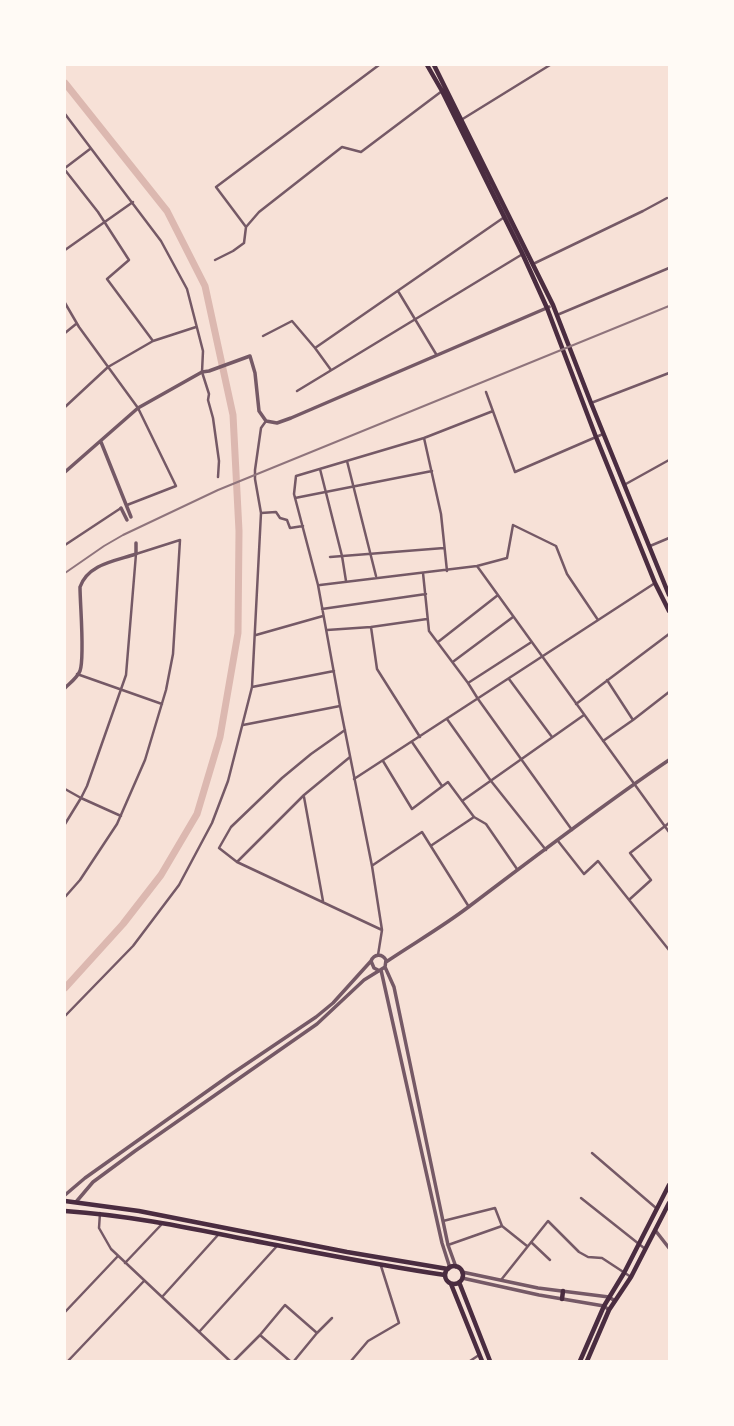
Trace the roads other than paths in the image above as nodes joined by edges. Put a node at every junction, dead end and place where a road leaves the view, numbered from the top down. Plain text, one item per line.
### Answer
1 (379, 65) edge
2 (427, 65) edge
3 (433, 65) edge
4 (550, 65) edge
5 (442, 91) junction
6 (65, 114) edge
7 (461, 120) junction
8 (91, 148) junction
9 (65, 169) edge
10 (667, 198) dead end
11 (133, 202) junction
12 (506, 216) junction
13 (105, 223) junction
14 (246, 227) junction
15 (65, 250) edge
16 (525, 253) junction
17 (215, 260) dead end
18 (533, 264) junction
19 (669, 268) edge
20 (398, 291) junction
21 (65, 303) edge
22 (553, 305) junction
23 (547, 308) junction
24 (557, 315) junction
25 (415, 319) junction
26 (77, 323) junction
27 (197, 327) junction
28 (65, 333) edge
29 (263, 336) dead end
30 (153, 341) junction
31 (316, 348) junction
32 (437, 356) junction
33 (108, 367) junction
34 (331, 370) junction
35 (202, 372) junction
36 (669, 373) edge
37 (297, 391) dead end
38 (486, 392) dead end
39 (591, 403) junction
40 (65, 407) edge
41 (138, 408) junction
42 (493, 411) junction
43 (266, 421) junction
44 (603, 434) junction
45 (596, 437) junction
46 (424, 438) junction
47 (101, 442) junction
48 (669, 460) edge
49 (347, 461) junction
50 (320, 469) junction
51 (432, 471) junction
52 (65, 472) edge
53 (218, 477) dead end
54 (624, 485) junction
55 (353, 486) junction
56 (325, 492) junction
57 (295, 498) junction
58 (127, 505) junction
59 (121, 508) joint
60 (261, 513) junction
61 (303, 526) junction
62 (669, 538) edge
63 (65, 545) edge
64 (650, 546) junction
65 (135, 548) junction
66 (444, 548) junction
67 (370, 554) junction
68 (342, 556) junction
69 (330, 557) dead end
70 (477, 566) junction
71 (447, 571) junction
72 (424, 573) junction
73 (377, 578) junction
74 (346, 582) junction
75 (655, 583) junction
76 (318, 586) junction
77 (426, 594) junction
78 (498, 595) junction
79 (669, 595) edge
80 (322, 609) junction
81 (669, 611) edge
82 (323, 616) junction
83 (513, 617) junction
84 (428, 619) junction
85 (598, 620) junction
86 (371, 627) junction
87 (327, 630) junction
88 (669, 634) edge
89 (254, 635) junction
90 (438, 642) junction
91 (531, 642) junction
92 (542, 657) junction
93 (453, 662) junction
94 (334, 671) junction
95 (77, 674) junction
96 (509, 679) junction
97 (607, 680) junction
98 (468, 683) junction
99 (252, 687) junction
100 (65, 688) edge
101 (121, 690) junction
102 (669, 692) edge
103 (478, 699) junction
104 (162, 704) junction
105 (576, 704) junction
106 (340, 706) junction
107 (584, 715) junction
108 (447, 719) junction
109 (633, 720) junction
110 (242, 725) junction
111 (345, 730) junction
112 (420, 737) junction
113 (552, 737) junction
114 (603, 741) junction
115 (412, 742) junction
116 (350, 757) junction
117 (520, 760) junction
118 (669, 760) edge
119 (383, 761) junction
120 (354, 779) junction
121 (491, 780) junction
122 (634, 784) junction
123 (442, 786) junction
124 (65, 789) edge
125 (304, 795) junction
126 (81, 798) junction
127 (461, 801) junction
128 (121, 816) junction
129 (474, 817) junction
130 (669, 822) edge
131 (65, 824) edge
132 (664, 826) junction
133 (572, 830) junction
134 (669, 832) edge
135 (558, 841) junction
136 (431, 846) junction
137 (546, 850) junction
138 (237, 862) junction
139 (372, 866) junction
140 (517, 869) junction
141 (65, 897) edge
142 (629, 900) junction
143 (323, 901) junction
144 (469, 907) junction
145 (382, 930) junction
146 (669, 950) edge
147 (378, 955) junction
148 (371, 961) junction
149 (382, 967) junction
150 (65, 1016) edge
151 (592, 1153) dead end
152 (669, 1185) edge
153 (65, 1195) edge
154 (581, 1198) dead end
155 (65, 1201) edge
156 (76, 1202) junction
157 (669, 1203) edge
158 (657, 1209) junction
159 (68, 1211) edge
160 (100, 1213) junction
161 (443, 1221) junction
162 (163, 1223) junction
163 (502, 1226) junction
164 (655, 1230) junction
165 (219, 1234) junction
166 (531, 1242) junction
167 (639, 1244) junction
168 (277, 1245) junction
169 (448, 1245) junction
170 (527, 1246) junction
171 (644, 1248) junction
172 (669, 1248) edge
173 (118, 1256) junction
174 (550, 1259) dead end
175 (125, 1263) junction
176 (381, 1266) junction
177 (450, 1270) junction
178 (624, 1273) junction
179 (631, 1277) junction
180 (461, 1278) junction
181 (500, 1280) junction
182 (144, 1281) junction
183 (451, 1284) junction
184 (563, 1291) junction
185 (162, 1297) junction
186 (609, 1297) junction
187 (562, 1299) junction
188 (615, 1301) junction
189 (606, 1308) junction
190 (65, 1311) edge
191 (332, 1318) dead end
192 (199, 1332) junction
193 (317, 1333) junction
194 (260, 1335) junction
195 (480, 1355) junction
196 (65, 1356) edge
197 (69, 1361) edge
198 (232, 1361) edge
199 (292, 1361) edge
200 (351, 1361) edge
201 (470, 1361) edge
202 (482, 1361) edge
203 (490, 1361) edge
204 (580, 1361) edge
205 (587, 1361) edge

1 - 14 street
2 - 5 main road
3 - 7 main road
4 - 7 street
5 - 12 main road
5 - 14 street
6 - 8 street
7 - 12 main road
8 - 9 street
8 - 11 street
9 - 13 street
10 - 18 street
11 - 13 street
11 - 27 street
12 - 16 main road
12 - 20 street
13 - 15 street
13 - 30 street
14 - 17 street
16 - 18 main road
16 - 23 main road
16 - 25 street
18 - 22 main road
19 - 24 street
20 - 25 street
20 - 31 street
21 - 26 street
22 - 23 street
22 - 24 main road
23 - 32 street
23 - 45 main road
24 - 39 main road
25 - 32 street
25 - 34 street
26 - 28 street
26 - 33 street
27 - 30 street
27 - 35 street
29 - 31 street
30 - 33 street
31 - 34 street
32 - 43 street
33 - 40 street
33 - 41 street
34 - 37 street
35 - 41 street
35 - 43 street
35 - 53 street
36 - 39 street
38 - 42 street
39 - 44 main road
41 - 47 street
41 - 58 street
42 - 45 street
42 - 46 street
43 - 60 street
44 - 45 street
44 - 54 main road
45 - 75 main road
46 - 49 street
46 - 51 street
47 - 52 street
47 - 58 street
48 - 54 street
49 - 50 street
49 - 55 street
50 - 56 street
50 - 57 street
51 - 55 street
51 - 66 street
54 - 64 main road
55 - 56 street
55 - 67 street
56 - 57 street
56 - 68 street
57 - 61 street
58 - 59 street
59 - 63 street
60 - 61 street
60 - 89 street
61 - 76 street
62 - 64 street
64 - 79 main road
65 - 95 street
65 - 101 street
65 - 104 street
66 - 67 street
66 - 71 street
67 - 68 street
67 - 73 street
68 - 69 street
68 - 74 street
70 - 71 street
70 - 78 street
70 - 85 street
71 - 72 street
72 - 73 street
72 - 77 street
73 - 74 street
74 - 76 street
75 - 81 main road
75 - 85 street
76 - 80 street
77 - 80 street
77 - 84 street
78 - 83 street
78 - 90 street
80 - 82 street
82 - 87 street
82 - 89 street
83 - 91 street
83 - 93 street
84 - 86 street
84 - 90 street
85 - 92 street
86 - 87 street
86 - 112 street
87 - 94 street
88 - 97 street
89 - 99 street
90 - 93 street
91 - 92 street
91 - 98 street
92 - 96 street
92 - 105 street
93 - 98 street
94 - 99 street
94 - 106 street
95 - 100 street
95 - 101 street
96 - 103 street
96 - 113 street
97 - 105 street
97 - 109 street
98 - 103 street
99 - 110 street
101 - 104 street
101 - 126 street
102 - 109 street
103 - 108 street
103 - 117 street
104 - 128 street
105 - 107 street
106 - 110 street
106 - 111 street
107 - 113 street
107 - 114 street
108 - 112 street
108 - 121 street
109 - 114 street
110 - 150 street
111 - 116 street
111 - 138 street
112 - 115 street
113 - 117 street
114 - 122 street
115 - 119 street
115 - 123 street
116 - 120 street
116 - 125 street
117 - 121 street
117 - 133 street
118 - 122 street
119 - 120 street
119 - 123 street
120 - 139 street
121 - 127 street
121 - 137 street
122 - 132 street
122 - 133 street
123 - 127 street
124 - 126 street
125 - 138 street
125 - 143 street
126 - 128 street
126 - 131 street
127 - 129 street
128 - 141 street
129 - 136 street
129 - 140 street
130 - 132 street
132 - 134 street
132 - 142 street
133 - 135 street
135 - 137 street
135 - 142 street
136 - 139 street
136 - 144 street
137 - 140 street
138 - 143 street
139 - 145 street
140 - 144 street
142 - 146 street
143 - 145 street
144 - 149 street
145 - 147 street
147 - 148 street
147 - 149 street
148 - 149 street
148 - 153 street
149 - 156 street
149 - 161 street
149 - 177 street
151 - 158 street
152 - 158 main road
154 - 167 street
155 - 156 main road
156 - 159 main road
156 - 177 main road
157 - 164 main road
158 - 167 main road
159 - 160 main road
160 - 162 main road
160 - 173 street
161 - 163 street
161 - 169 street
162 - 165 main road
162 - 175 street
163 - 169 street
163 - 170 street
164 - 171 main road
164 - 172 street
165 - 168 main road
165 - 185 street
166 - 170 street
166 - 174 street
166 - 178 street
167 - 171 street
167 - 178 main road
168 - 176 main road
168 - 192 street
169 - 177 street
170 - 181 street
171 - 179 main road
173 - 175 street
173 - 190 street
175 - 182 street
176 - 177 main road
176 - 200 street
177 - 180 main road
177 - 183 main road
178 - 179 street
178 - 186 main road
179 - 188 main road
180 - 181 street
180 - 183 main road
180 - 187 street
180 - 203 main road
181 - 184 street
182 - 185 street
182 - 197 street
183 - 195 main road
184 - 186 street
184 - 187 main road
185 - 192 street
186 - 188 street
186 - 189 main road
187 - 189 street
188 - 189 main road
189 - 204 main road
189 - 205 main road
191 - 193 street
192 - 198 street
193 - 194 street
193 - 199 street
194 - 198 street
194 - 199 street
195 - 201 street
195 - 202 main road
196 - 197 street

